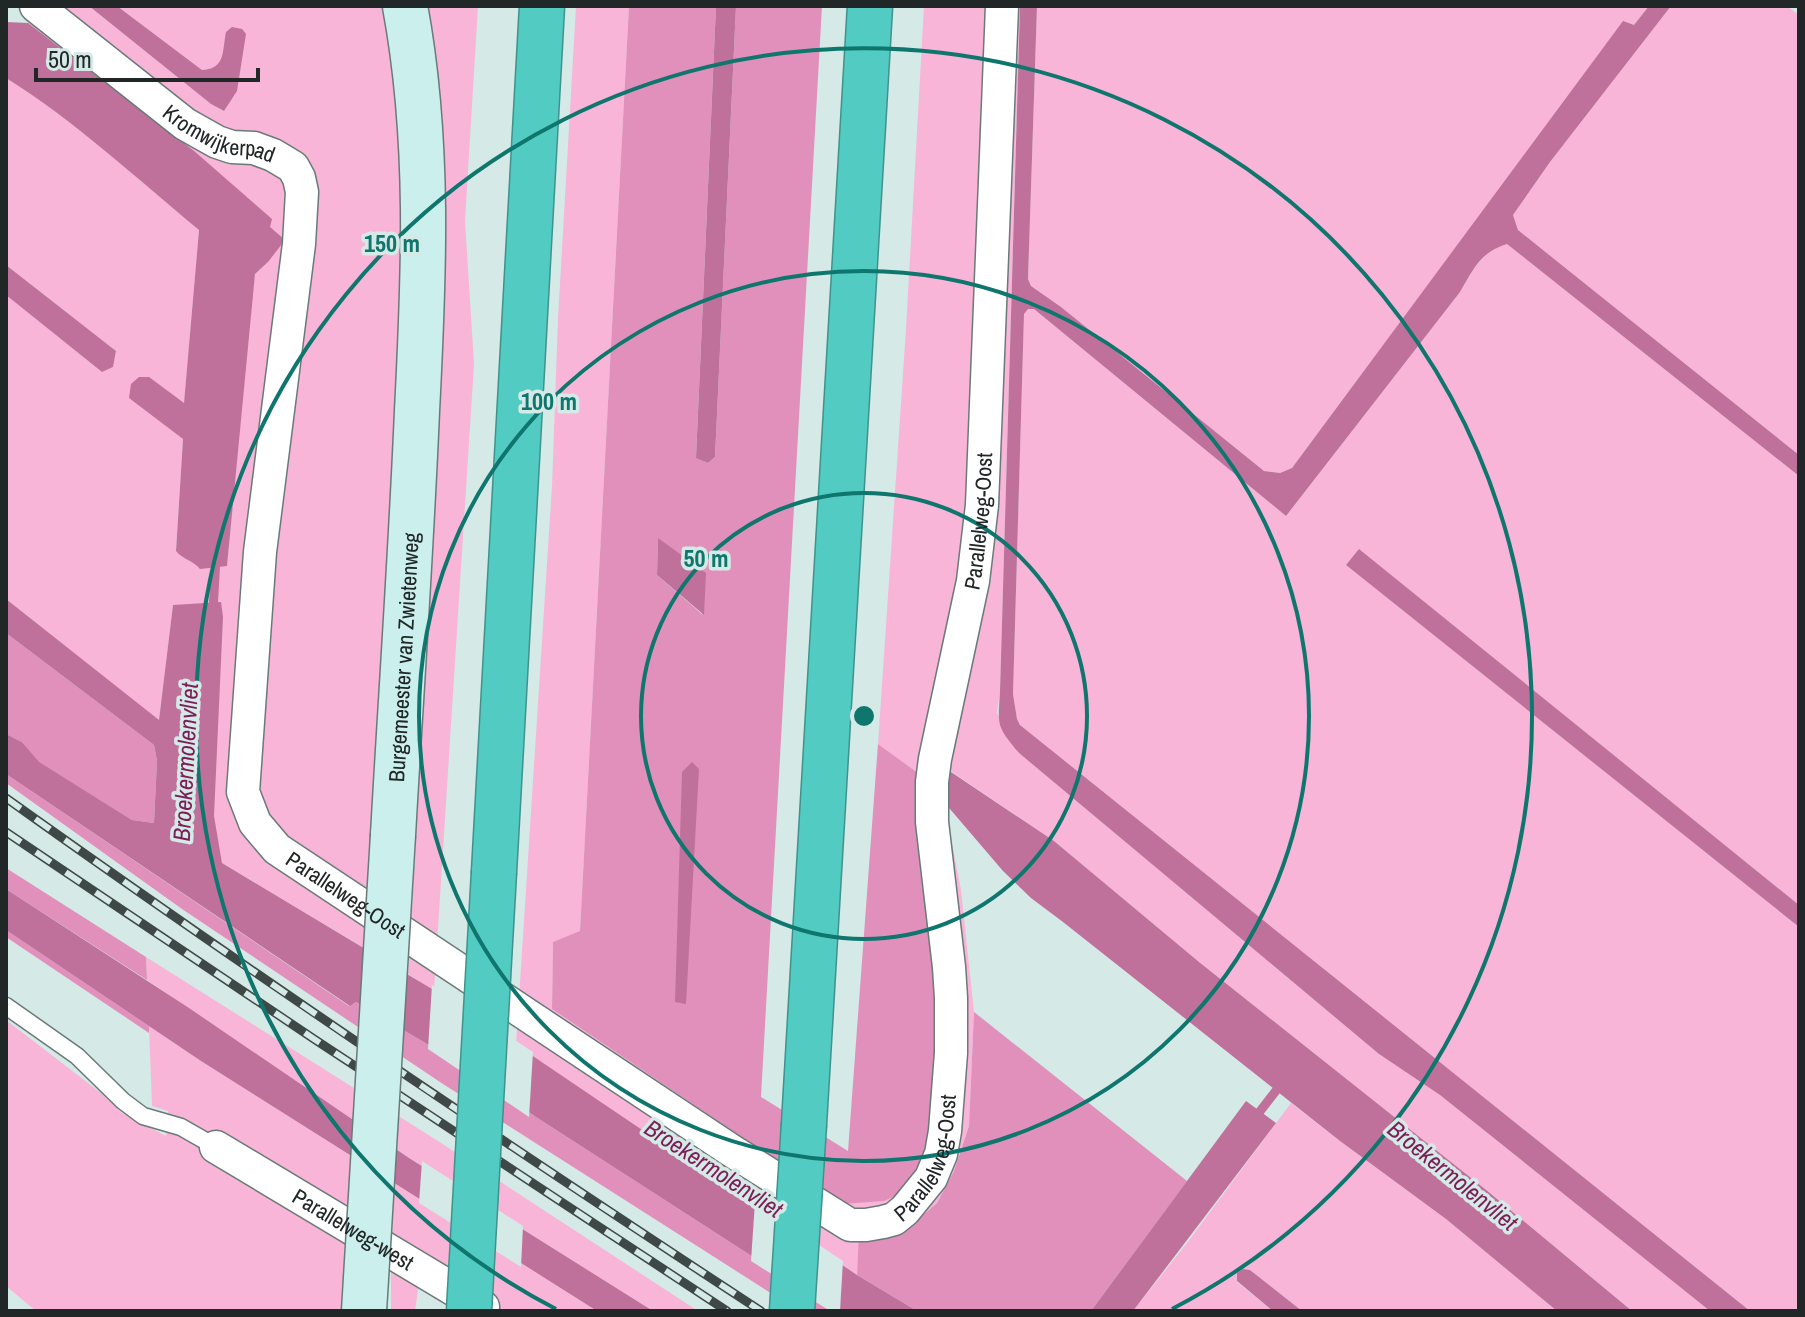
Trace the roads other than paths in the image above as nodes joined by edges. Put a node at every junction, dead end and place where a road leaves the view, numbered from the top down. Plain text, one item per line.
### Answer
1 (36, 6) edge
2 (405, 6) edge
3 (542, 6) edge
4 (870, 6) edge
5 (1002, 6) edge
6 (293, 167) joint
7 (6, 1006) edge
8 (216, 1147) joint
9 (364, 1311) edge
10 (469, 1311) edge
11 (489, 1311) edge
12 (792, 1311) edge

1 - 6 street, Kromwijkerpad
2 - 9 main road, Burgemeester van Zwietenweg, bridge
3 - 10 highway, bridge
4 - 12 highway, bridge
5 - 6 street, Parallelweg-Oost
7 - 8 lane
8 - 11 street, Parallelweg-west

